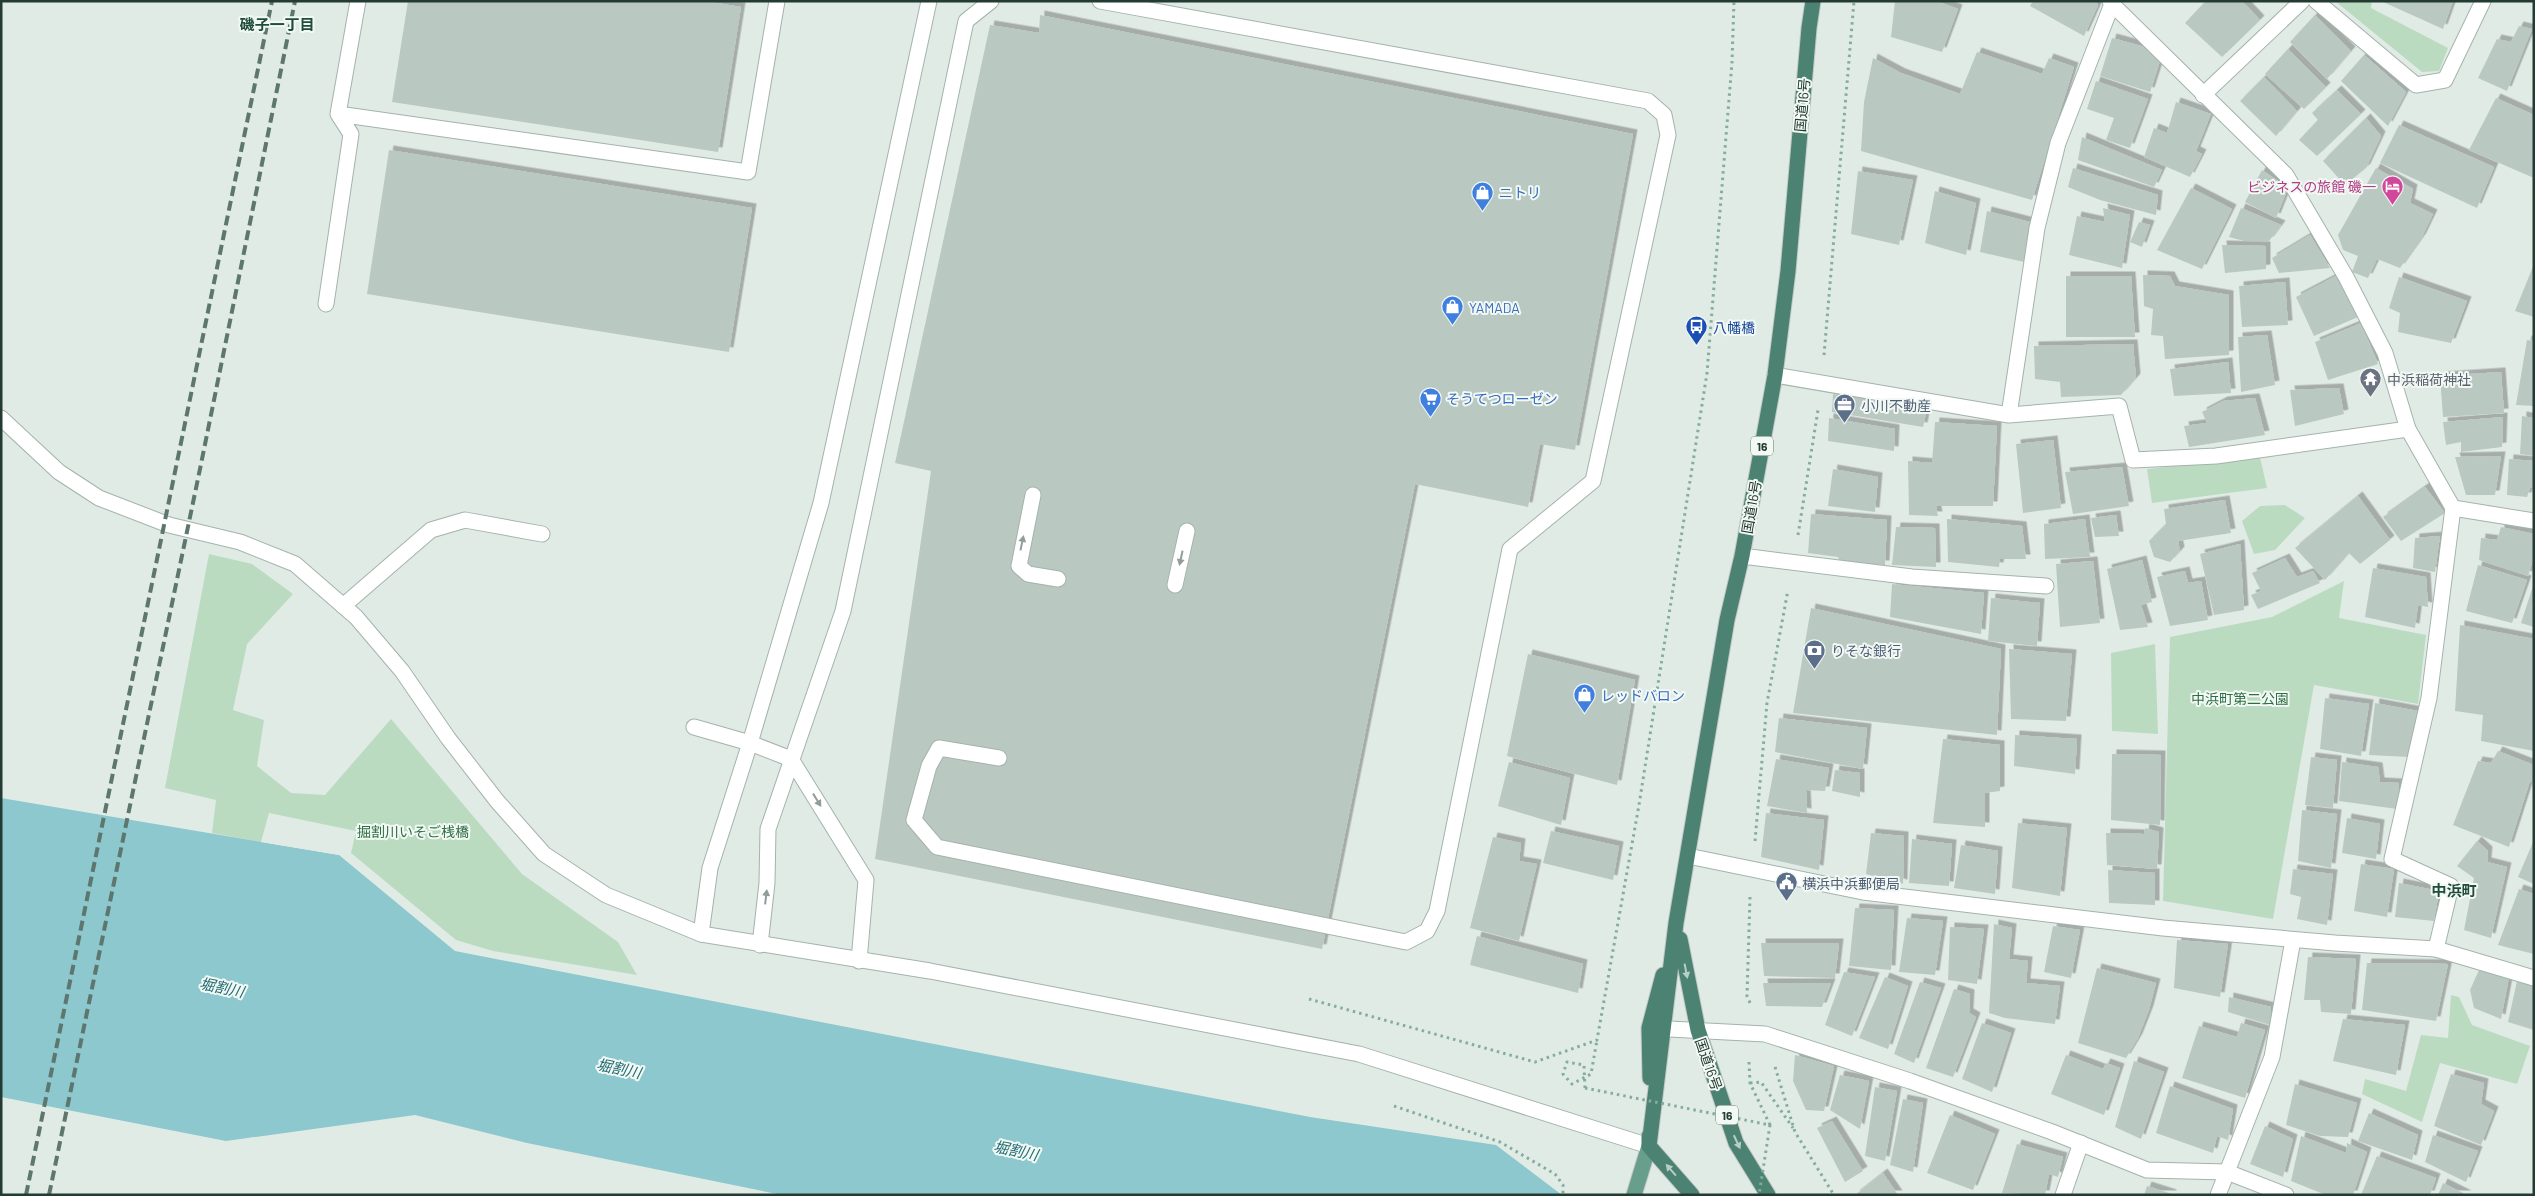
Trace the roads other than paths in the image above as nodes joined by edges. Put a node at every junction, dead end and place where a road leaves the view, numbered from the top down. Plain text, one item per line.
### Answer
1 (358, 1) edge
2 (777, 1) edge
3 (929, 1) edge
4 (991, 1) edge
5 (1100, 1) edge
6 (1806, 1) edge
7 (1813, 1) edge
8 (2302, 1) edge
9 (2316, 1) edge
10 (2483, 1) edge
11 (2111, 2) edge
12 (1809, 28) junction
13 (2203, 95) junction
14 (338, 114) junction
15 (326, 304) dead end
16 (1775, 375) junction
17 (2009, 415) junction
18 (1, 418) edge
19 (2408, 429) junction
20 (1033, 495) dead end
21 (2453, 508) junction
22 (2534, 521) edge
23 (1186, 531) dead end
24 (542, 534) dead end
25 (1742, 556) junction
26 (1058, 579) dead end
27 (1175, 585) dead end
28 (2046, 586) dead end
29 (343, 606) junction
30 (694, 727) dead end
31 (750, 743) junction
32 (999, 758) dead end
33 (791, 759) junction
34 (1688, 856) junction
35 (1676, 923) junction
36 (700, 934) junction
37 (2293, 940) junction
38 (760, 945) junction
39 (2436, 949) junction
40 (858, 961) junction
41 (2534, 978) edge
42 (1656, 1028) junction
43 (1698, 1030) junction
44 (2081, 1144) junction
45 (1649, 1146) junction
46 (2227, 1172) junction
47 (1634, 1195) edge
48 (1692, 1195) edge
49 (1768, 1195) edge
50 (2063, 1195) edge
51 (2218, 1195) edge
52 (2286, 1195) edge

1 - 14 street
2 - 14 street
3 - 31 street
4 - 33 street
5 - 32 street
6 - 12 highway, 国道16号 / 16
7 - 12 highway, 国道16号 / 16
8 - 13 street
9 - 10 street
11 - 13 street
11 - 17 street
12 - 16 highway, 国道16号 / 16
13 - 19 street
14 - 15 street
16 - 17 street
16 - 25 highway, 国道16号 / 16
17 - 19 street
18 - 29 street
19 - 21 street
26 -> 20 street
21 - 22 street
21 - 39 street
23 -> 27 street
24 - 29 street
25 - 28 street
25 - 34 highway, 国道16号 / 16
29 - 36 street
30 - 31 street
31 - 33 street
31 - 36 street
38 -> 33 street
33 -> 40 street
34 - 35 highway, 国道16号 / 16
34 - 37 street
35 - 42 highway, 国道16号 / 16
35 -> 43 highway, 国道16号 / 16
36 - 38 street
37 - 39 street
37 - 46 street
38 - 40 street
39 - 41 street
40 - 45 street
42 - 43 street
42 - 45 highway, 国道16号 / 16
43 - 44 street
43 -> 49 highway, 国道16号 / 16
44 - 46 street
44 - 50 street
45 - 47 main road
48 -> 45 highway
46 - 51 street
46 - 52 street

